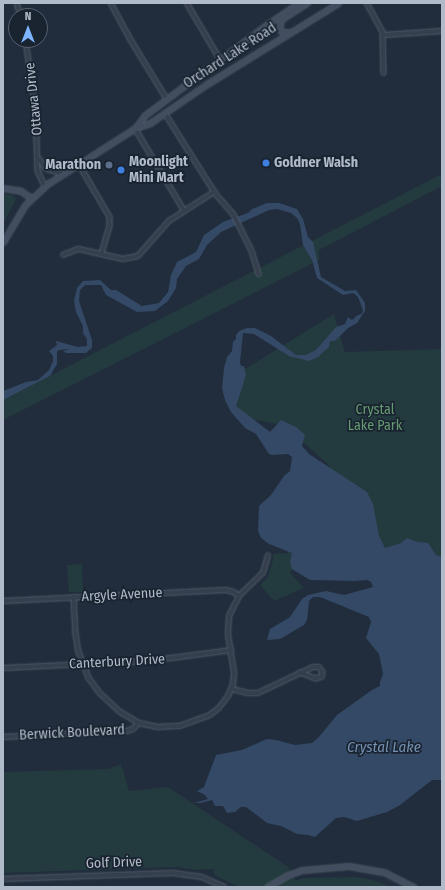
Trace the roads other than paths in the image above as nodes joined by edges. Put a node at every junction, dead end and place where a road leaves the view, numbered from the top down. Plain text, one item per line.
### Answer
1 (112, 3) edge
2 (187, 3) edge
3 (299, 3) edge
4 (307, 3) edge
5 (332, 3) edge
6 (338, 3) edge
7 (367, 3) edge
8 (303, 24) junction
9 (442, 31) edge
10 (290, 32) junction
11 (384, 35) junction
12 (27, 48) edge
13 (220, 59) junction
14 (201, 73) junction
15 (384, 73) dead end
16 (207, 84) junction
17 (167, 99) junction
18 (165, 113) junction
19 (135, 128) junction
20 (39, 158) junction
21 (79, 164) junction
22 (62, 174) junction
23 (45, 186) junction
24 (3, 188) edge
25 (214, 192) junction
26 (31, 198) junction
27 (184, 210) junction
28 (3, 242) edge
29 (102, 254) junction
30 (63, 255) dead end
31 (259, 274) dead end
32 (268, 556) dead end
33 (239, 596) junction
34 (74, 597) junction
35 (3, 601) edge
36 (230, 650) junction
37 (83, 664) junction
38 (3, 668) edge
39 (300, 673) junction
40 (232, 689) junction
41 (139, 723) junction
42 (3, 737) edge
43 (3, 879) edge
44 (224, 887) edge
45 (267, 887) edge
46 (414, 887) edge

1 - 17 street
2 - 13 street
3 - 13 main road, Orchard Lake Road
4 - 10 main road
5 - 8 main road
6 - 8 main road, Orchard Lake Road
7 - 11 street
8 - 10 main road, Orchard Lake Road
9 - 11 street
10 - 16 main road, Orchard Lake Road
11 - 15 street
12 - 20 street, Ottawa Drive
13 - 14 main road, Orchard Lake Road
14 - 16 main road
14 - 17 main road, Orchard Lake Road
16 - 18 main road, Orchard Lake Road
17 - 19 main road, Orchard Lake Road
18 - 19 main road, Orchard Lake Road
18 - 25 street
19 - 21 main road, Orchard Lake Road
19 - 27 street
20 - 22 street
20 - 23 street, Ottawa Drive
21 - 22 main road, Orchard Lake Road
21 - 29 street
22 - 23 main road, Orchard Lake Road
23 - 26 main road, Orchard Lake Road
24 - 26 main road
25 - 27 street
25 - 31 street
26 - 28 main road, Orchard Lake Road
27 - 29 street
29 - 30 street
32 - 33 street
33 - 34 street, Argyle Avenue
33 - 36 street
34 - 35 street, Argyle Avenue
34 - 37 street
36 - 37 street, Canterbury Drive
36 - 40 street
37 - 38 street, Canterbury Drive
37 - 41 street
39 - 39 street
39 - 40 street
40 - 41 street
41 - 42 street, Berwick Boulevard
43 - 44 street, Golf Drive
45 - 46 main road

